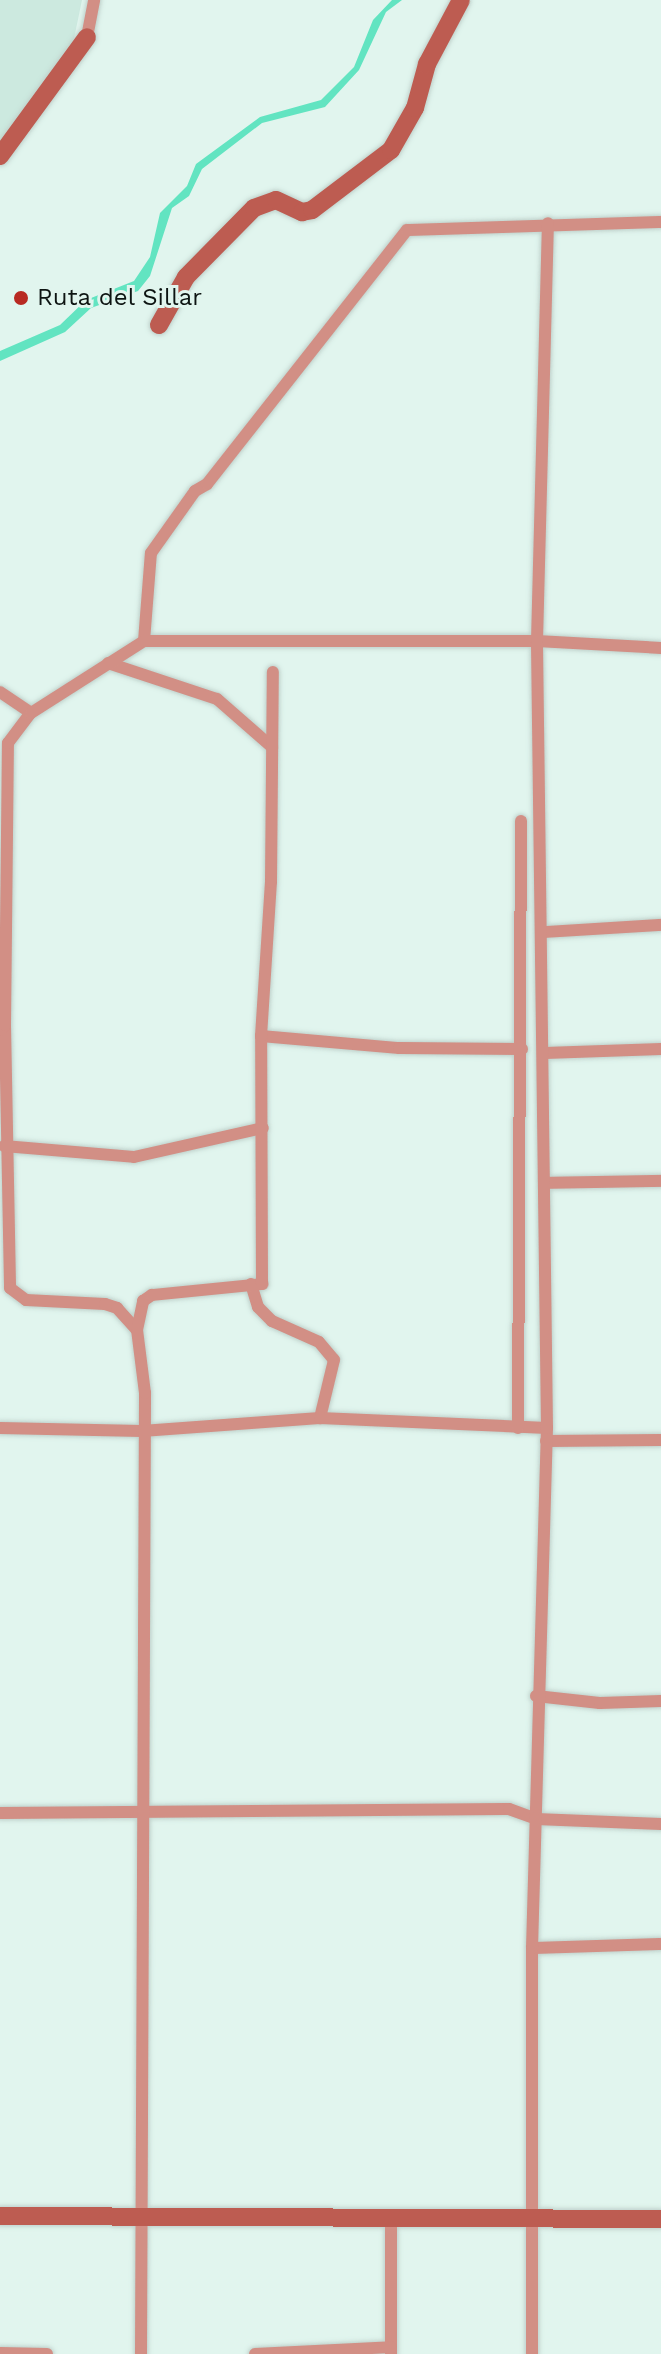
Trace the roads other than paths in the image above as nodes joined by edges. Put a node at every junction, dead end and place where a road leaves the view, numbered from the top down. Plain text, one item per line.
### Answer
1 (94, 0) edge
2 (461, 0) edge
3 (87, 37) joint
4 (0, 156) edge
5 (661, 222) edge
6 (548, 223) junction
7 (159, 325) dead end
8 (144, 641) junction
9 (537, 641) junction
10 (661, 648) edge
11 (108, 663) junction
12 (273, 672) dead end
13 (0, 692) edge
14 (31, 713) junction
15 (272, 747) junction
16 (521, 821) dead end
17 (661, 925) edge
18 (545, 932) junction
19 (2, 1027) edge
20 (261, 1036) junction
21 (522, 1049) junction
22 (661, 1049) edge
23 (545, 1053) junction
24 (263, 1128) junction
25 (4, 1146) junction
26 (661, 1181) edge
27 (544, 1183) junction
28 (251, 1284) junction
29 (137, 1330) junction
30 (320, 1418) junction
31 (0, 1428) edge
32 (518, 1428) junction
33 (547, 1428) junction
34 (142, 1431) junction
35 (661, 1440) edge
36 (546, 1441) junction
37 (536, 1696) junction
38 (661, 1701) edge
39 (143, 1811) junction
40 (0, 1813) edge
41 (536, 1819) junction
42 (661, 1824) edge
43 (661, 1944) edge
44 (532, 1948) junction
45 (0, 2216) edge
46 (142, 2217) junction
47 (391, 2217) junction
48 (532, 2218) junction
49 (661, 2219) edge
50 (391, 2350) edge
51 (0, 2353) edge
52 (283, 2353) edge
53 (17, 2354) edge
54 (47, 2354) edge
55 (141, 2354) edge
56 (255, 2354) edge
57 (532, 2354) edge

1 - 3 street
2 - 7 street
3 - 4 street
5 - 6 street
6 - 8 street
6 - 9 street
8 - 9 street
8 - 11 street
9 - 10 street
9 - 18 street
11 - 14 street
11 - 15 street
12 - 15 street
13 - 14 street
14 - 19 street
15 - 20 street
16 - 21 street
17 - 18 street
18 - 23 street
19 - 25 street
20 - 21 street
20 - 24 street
21 - 32 street
22 - 23 street
23 - 27 street
24 - 25 street
24 - 28 street
25 - 29 street
26 - 27 street
27 - 33 street
28 - 29 street
28 - 30 street
29 - 34 street
30 - 32 street
30 - 34 street
31 - 34 street
32 - 33 street
33 - 36 street
34 - 39 street
35 - 36 street
36 - 37 street
37 - 38 street
37 - 41 street
39 - 40 street
39 - 41 street
39 - 46 street
41 - 42 street
41 - 44 street
43 - 44 street
44 - 48 street
45 - 46 street
46 - 47 street
46 - 55 street
47 - 48 street
47 - 50 street
48 - 49 street
48 - 57 street
50 - 52 street
51 - 53 street
52 - 56 street
53 - 54 street

